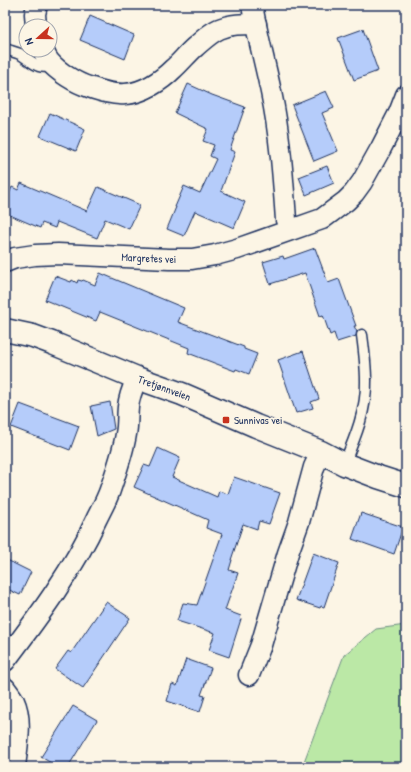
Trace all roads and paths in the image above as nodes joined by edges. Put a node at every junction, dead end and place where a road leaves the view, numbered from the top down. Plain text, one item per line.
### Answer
1 (37, 5) edge
2 (254, 15) edge
3 (35, 18) edge
4 (5, 49) edge
5 (18, 53) edge
6 (26, 58) edge
7 (48, 58) edge
8 (49, 58) edge
9 (406, 95) edge
10 (289, 230) junction
11 (5, 262) edge
12 (5, 330) edge
13 (362, 335) dead end
14 (137, 378) junction
15 (321, 452) junction
16 (344, 464) junction
17 (406, 486) edge
18 (5, 661) edge
19 (249, 675) dead end
20 (5, 688) edge
21 (15, 767) edge

1 - 3 street
2 - 8 street
2 - 10 street
4 - 5 lane
6 - 7 lane
9 - 10 street, Margretes vei
10 - 11 street, Margretes vei
12 - 14 street, Tretjønnveien
13 - 16 lane
14 - 15 street, Tretjønnveien
14 - 18 street
15 - 16 street, Tretjønnveien
15 - 19 street
16 - 17 street, Tretjønnveien
20 - 21 street

